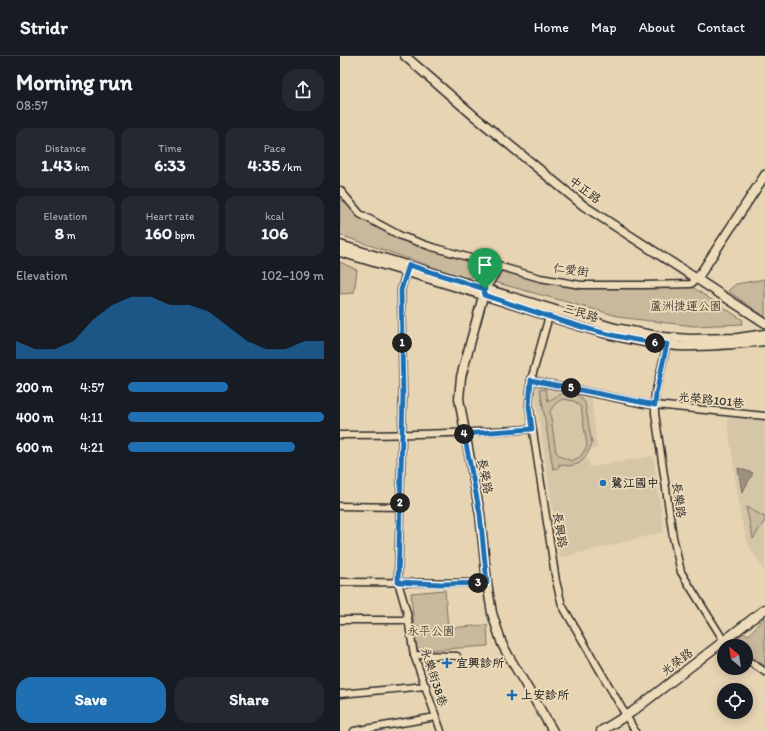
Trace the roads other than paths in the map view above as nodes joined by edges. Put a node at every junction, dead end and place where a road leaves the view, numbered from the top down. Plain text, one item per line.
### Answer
1 (405, 56) edge
2 (764, 177) edge
3 (340, 190) edge
4 (340, 245) edge
5 (340, 252) edge
6 (396, 265) junction
7 (499, 266) junction
8 (408, 268) junction
9 (697, 279) junction
10 (484, 292) junction
11 (549, 316) junction
12 (765, 323) edge
13 (765, 334) edge
14 (765, 341) edge
15 (667, 344) junction
16 (531, 380) junction
17 (655, 405) junction
18 (765, 416) edge
19 (532, 429) junction
20 (464, 434) junction
21 (340, 435) edge
22 (403, 435) junction
23 (340, 506) edge
24 (400, 507) junction
25 (340, 582) edge
26 (398, 582) junction
27 (487, 583) junction
28 (765, 609) edge
29 (340, 620) edge
30 (408, 620) junction
31 (723, 639) edge
32 (732, 639) edge
33 (717, 650) edge
34 (414, 655) junction
35 (458, 656) dead end
36 (753, 664) edge
37 (765, 672) edge
38 (426, 686) junction
39 (340, 694) edge
40 (625, 716) junction
41 (436, 717) junction
42 (354, 731) edge
43 (440, 731) edge
44 (553, 731) edge
45 (601, 731) edge
46 (635, 731) edge

1 - 9 street, 中正路
2 - 9 street
3 - 7 street, 仁愛街
4 - 6 street
5 - 6 street
6 - 8 street, 三民路
7 - 9 street, 仁愛街
7 - 10 street, 長榮路
8 - 10 street, 三民路
8 - 22 street, 永樂街38巷
9 - 12 street, 中正路
10 - 11 street, 三民路
10 - 13 street, 三民路
10 - 20 street, 長榮路
11 - 15 street, 三民路
11 - 16 street, 長興路
14 - 15 street, 三民路
15 - 17 street, 長樂路
16 - 17 street, 光榮路101巷
16 - 19 street, 長興路
17 - 18 street, 光榮路101巷
17 - 31 street, 長樂路
19 - 20 street
19 - 40 street, 長興路
20 - 22 street
20 - 27 street, 長榮路
21 - 22 street
22 - 24 street, 永樂街38巷
23 - 24 street
24 - 26 street, 永樂街38巷
25 - 26 street
26 - 27 street
26 - 30 street, 永樂街38巷
27 - 44 street, 長榮路
28 - 32 street, 光榮路
29 - 30 street
30 - 34 street, 永樂街38巷
33 - 40 street, 光榮路
34 - 35 street
34 - 38 street, 永樂街38巷
36 - 37 street
38 - 39 street
38 - 41 street, 永樂街38巷
40 - 45 street, 光榮路
40 - 46 street, 長興路
41 - 42 street
41 - 43 street, 永樂街38巷

